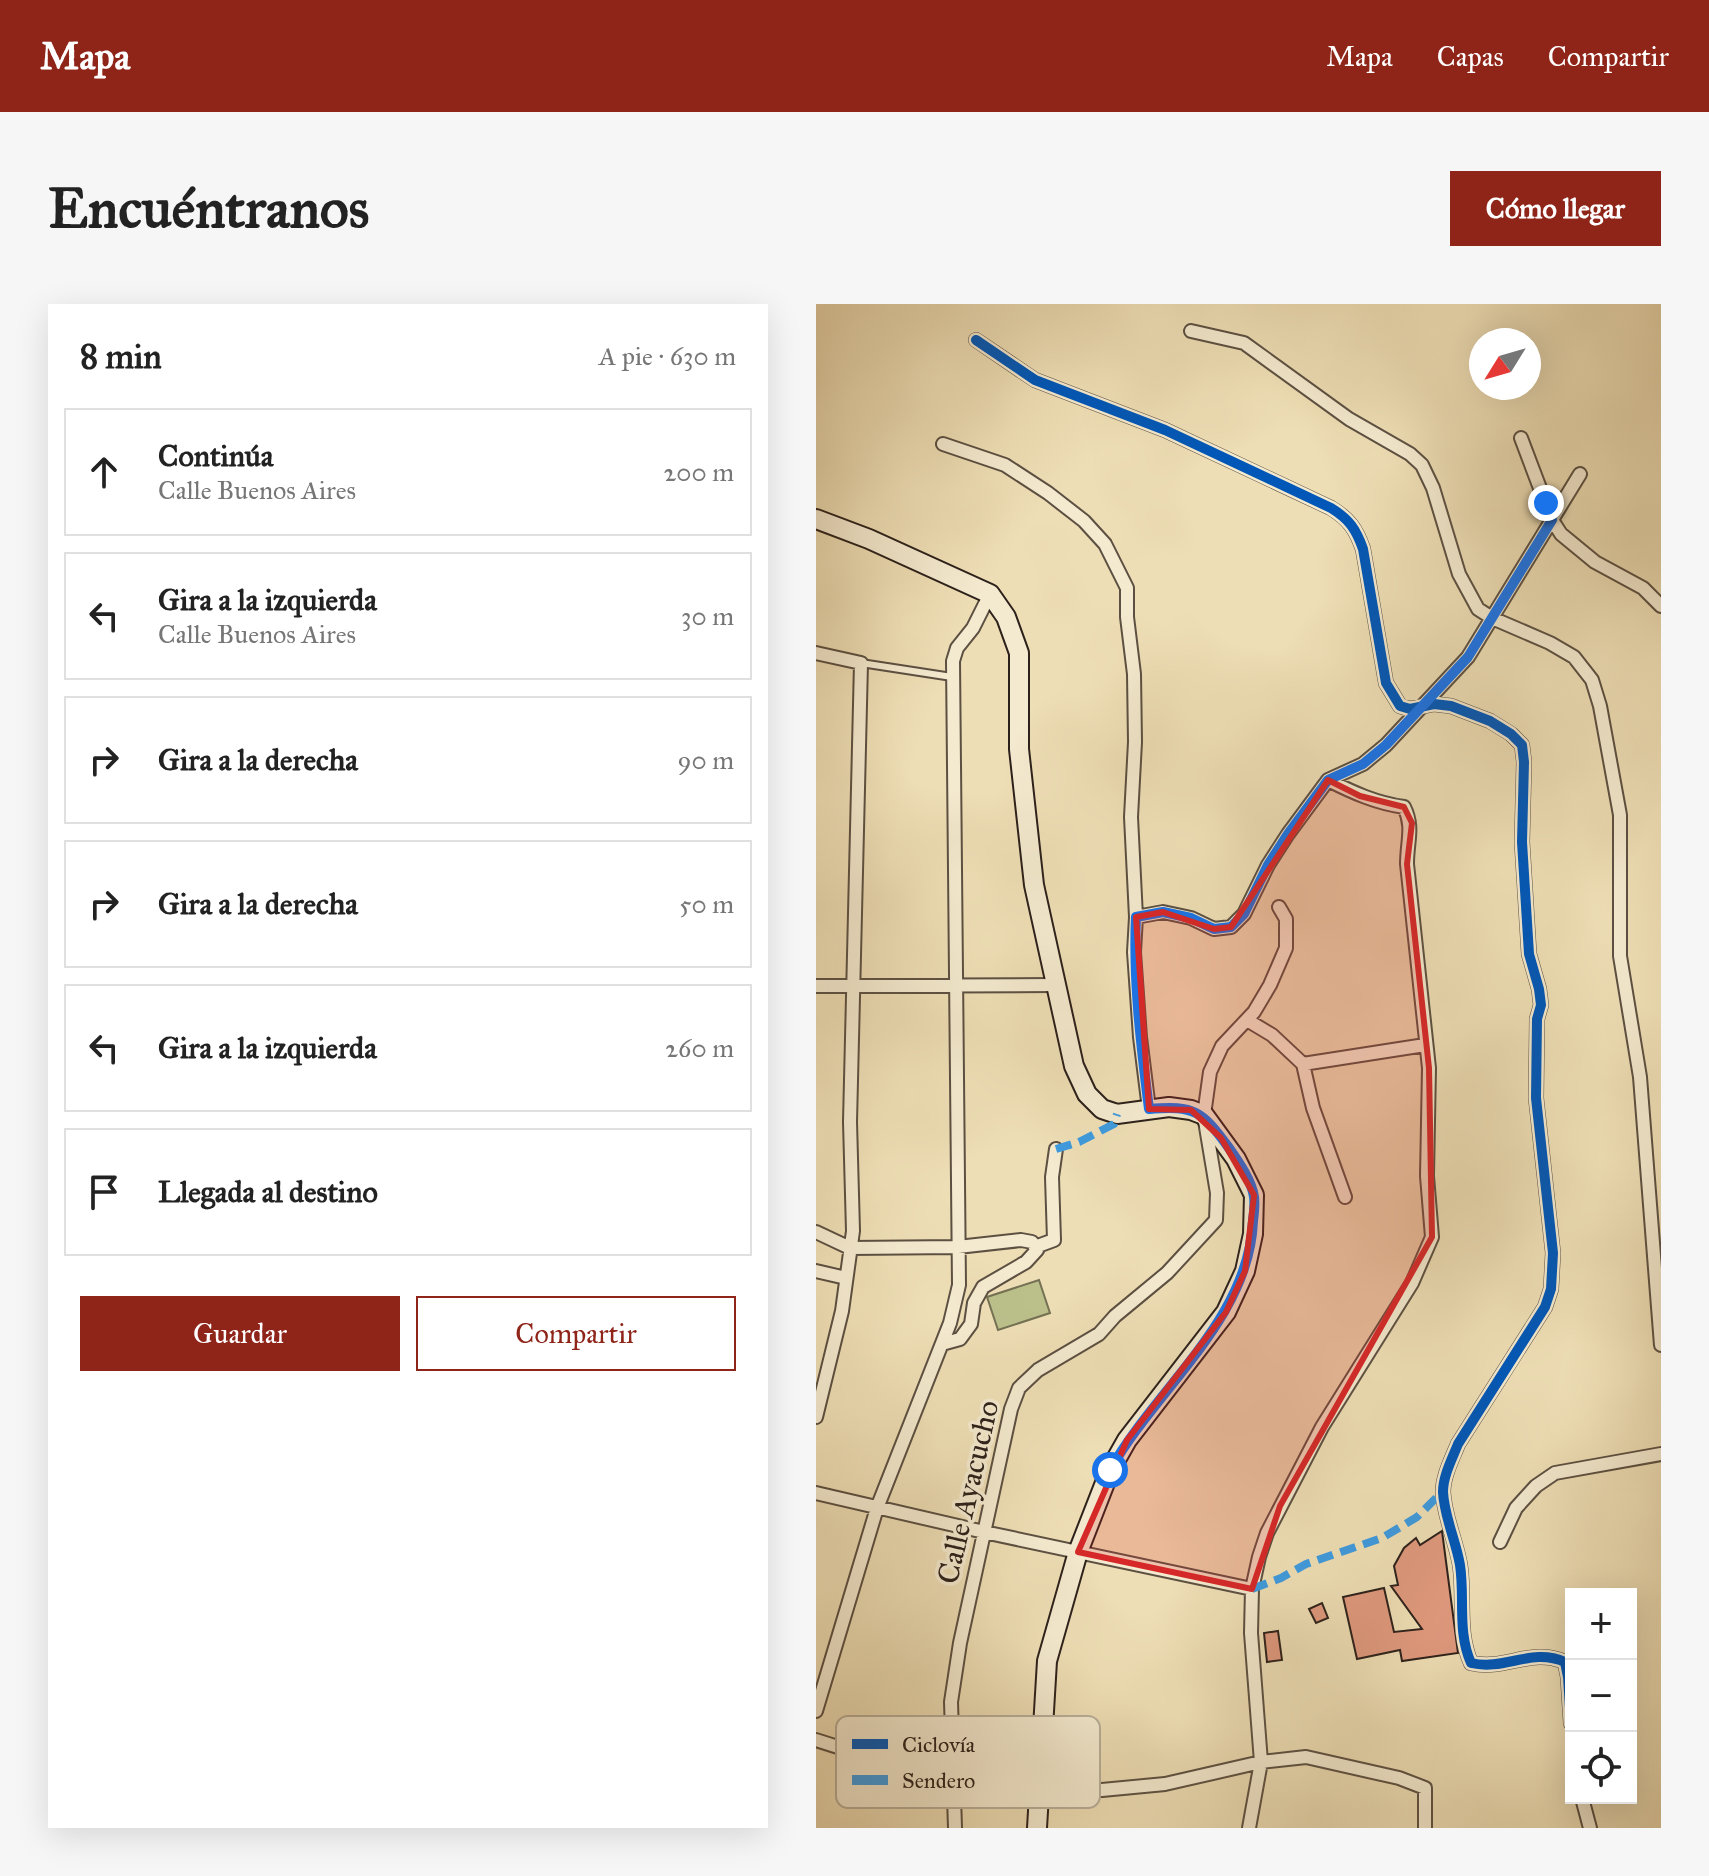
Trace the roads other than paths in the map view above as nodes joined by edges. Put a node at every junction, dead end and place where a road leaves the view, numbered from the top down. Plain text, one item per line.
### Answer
1 (1191, 331) dead end
2 (976, 340) dead end
3 (1521, 438) dead end
4 (943, 444) dead end
5 (1580, 474) dead end
6 (816, 519) edge
7 (1552, 520) junction
8 (990, 594) junction
9 (1661, 606) edge
10 (1492, 618) junction
11 (816, 653) edge
12 (861, 663) junction
13 (953, 677) junction
14 (1420, 707) junction
15 (1328, 780) junction
16 (1279, 907) dead end
17 (1136, 917) junction
18 (956, 984) junction
19 (1055, 985) junction
20 (816, 986) edge
21 (853, 986) junction
22 (1247, 1020) junction
23 (1425, 1045) junction
24 (1303, 1064) junction
25 (1149, 1109) junction
26 (1204, 1115) junction
27 (1056, 1149) dead end
28 (1345, 1197) dead end
29 (816, 1232) edge
30 (958, 1247) junction
31 (1035, 1247) junction
32 (850, 1248) junction
33 (816, 1271) edge
34 (846, 1278) junction
35 (942, 1344) junction
36 (1661, 1345) edge
37 (816, 1417) edge
38 (1661, 1454) edge
39 (816, 1493) edge
40 (877, 1508) junction
41 (984, 1532) junction
42 (1500, 1542) dead end
43 (1078, 1552) junction
44 (1252, 1589) junction
45 (1565, 1662) edge
46 (816, 1711) edge
47 (952, 1716) edge
48 (1043, 1716) edge
49 (816, 1740) edge
50 (836, 1746) edge
51 (1261, 1762) junction
52 (1100, 1790) edge
53 (1584, 1804) edge
54 (955, 1808) edge
55 (1037, 1808) edge
56 (955, 1828) edge
57 (1037, 1828) edge
58 (1249, 1828) edge
59 (1425, 1828) edge
60 (1590, 1828) edge

1 - 10 street
2 - 14 street
3 - 7 street
4 - 17 street
5 - 7 street
6 - 8 street
7 - 9 street
7 - 10 street
8 - 13 street
8 - 19 street
10 - 14 street
10 - 36 street
11 - 12 street
12 - 13 lane
12 - 21 street
13 - 18 street
14 - 15 street
14 - 45 street
15 - 17 street
15 - 23 street
16 - 22 street
17 - 25 street
18 - 19 street
18 - 21 street
18 - 30 street
19 - 25 street
20 - 21 street
21 - 32 street
22 - 24 street
22 - 26 street
23 - 24 street
23 - 44 street
24 - 28 street
25 - 26 street
26 - 41 street, Calle Ayacucho
26 - 43 street
27 - 31 street
29 - 32 street
30 - 31 street
30 - 32 street
30 - 35 street
31 - 35 street
32 - 34 street
33 - 34 street
34 - 37 street
35 - 40 street
38 - 42 street
39 - 40 street
40 - 41 street
40 - 46 street
41 - 43 street
41 - 47 street, Calle Ayacucho
43 - 44 street
43 - 48 street
44 - 51 street
49 - 50 street
51 - 52 street
51 - 58 street
51 - 59 street
53 - 60 street
54 - 56 street, Calle Ayacucho
55 - 57 street

